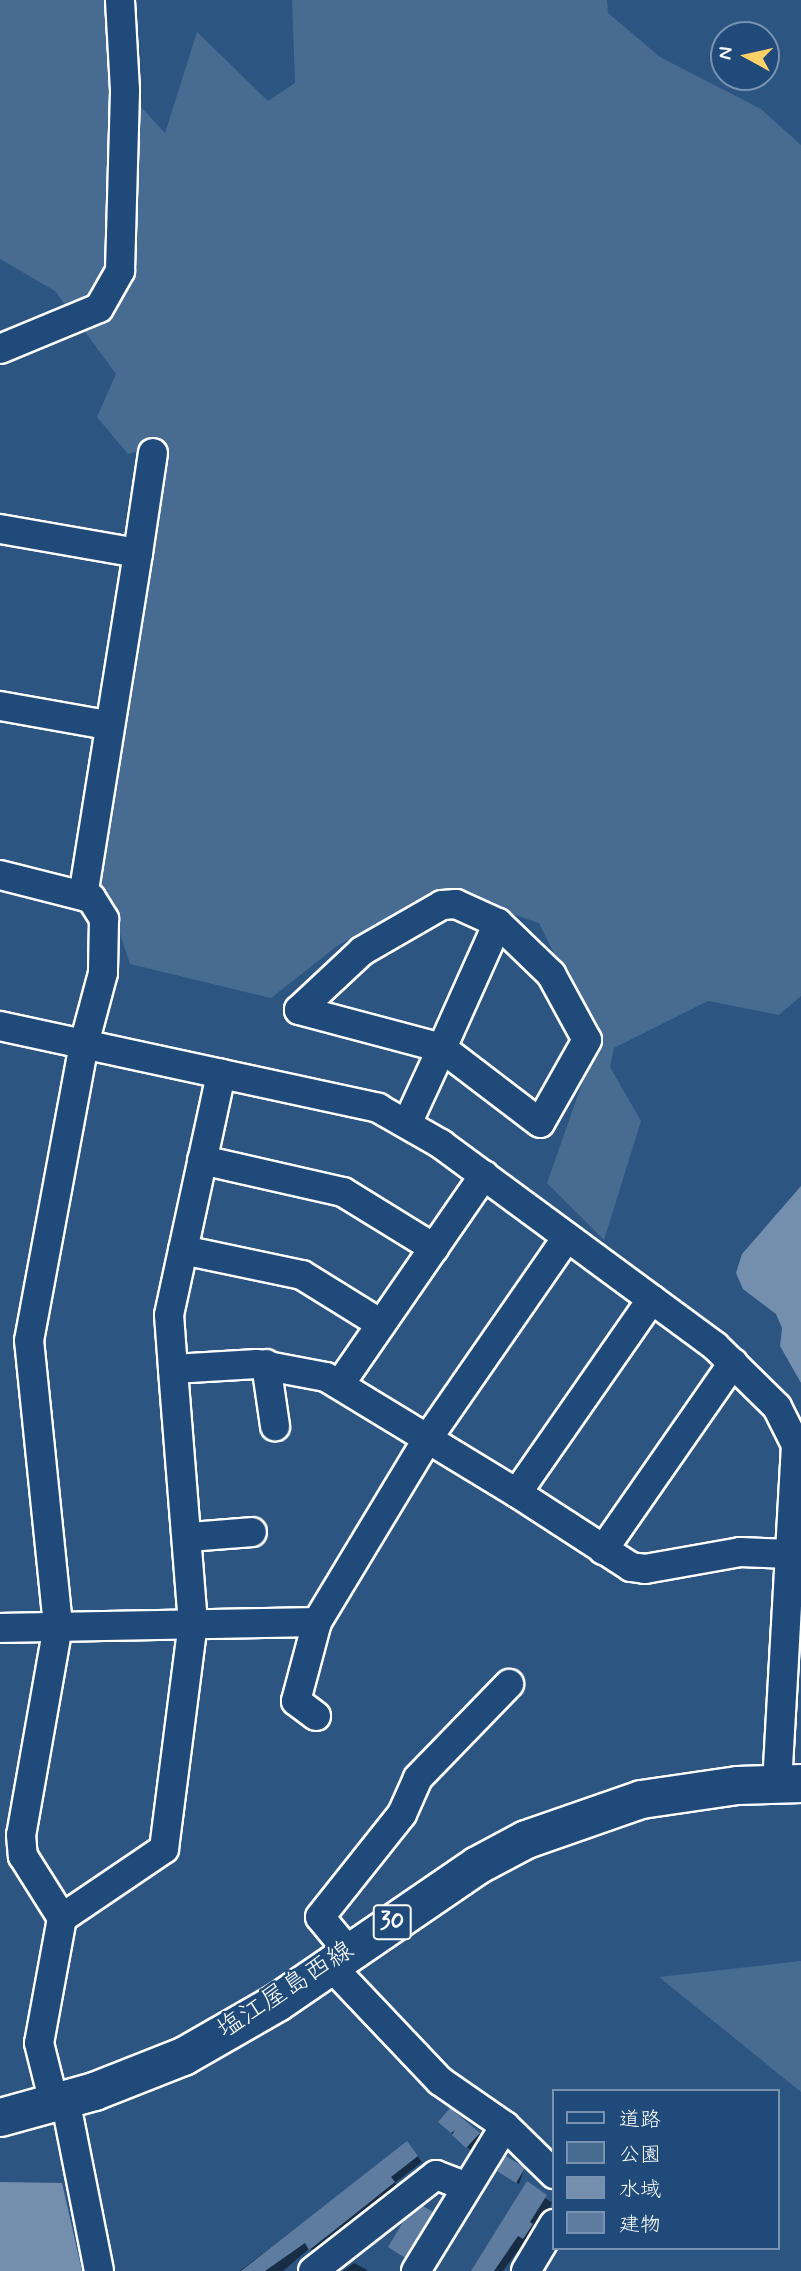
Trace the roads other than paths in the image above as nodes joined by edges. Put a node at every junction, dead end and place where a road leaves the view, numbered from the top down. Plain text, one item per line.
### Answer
1 (120, 0) edge
2 (0, 349) edge
3 (153, 453) dead end
4 (0, 529) edge
5 (138, 553) junction
6 (0, 706) edge
7 (107, 725) junction
8 (0, 875) edge
9 (83, 895) junction
10 (498, 923) junction
11 (0, 1026) edge
12 (84, 1044) junction
13 (442, 1048) junction
14 (221, 1074) junction
15 (407, 1124) junction
16 (202, 1160) junction
17 (484, 1175) junction
18 (567, 1237) junction
19 (434, 1248) junction
20 (183, 1250) junction
21 (652, 1299) junction
22 (381, 1324) junction
23 (733, 1363) junction
24 (266, 1364) junction
25 (173, 1369) junction
26 (340, 1384) junction
27 (275, 1426) dead end
28 (428, 1438) junction
29 (517, 1493) junction
30 (252, 1532) dead end
31 (189, 1537) junction
32 (603, 1549) junction
33 (793, 1571) edge
34 (317, 1622) junction
35 (193, 1624) junction
36 (58, 1626) junction
37 (0, 1628) edge
38 (509, 1684) dead end
39 (316, 1716) dead end
40 (789, 1783) edge
41 (62, 1918) junction
42 (339, 1959) junction
43 (59, 2101) junction
44 (0, 2117) edge
45 (505, 2126) junction
46 (552, 2172) edge
47 (467, 2187) junction
48 (552, 2227) edge
49 (99, 2271) edge
50 (313, 2271) edge
51 (416, 2271) edge
52 (527, 2271) edge

1 - 2 street
3 - 5 street
4 - 5 street
5 - 7 street
6 - 7 street
7 - 9 street
8 - 9 street
9 - 12 street
10 - 13 street
10 - 13 street
10 - 13 street
11 - 12 street
12 - 14 street
12 - 36 street
13 - 15 street
14 - 15 street
14 - 16 street
15 - 17 street
16 - 19 street
16 - 20 street
17 - 18 street
17 - 19 street
18 - 21 street
18 - 28 street
19 - 22 street
20 - 22 street
20 - 25 street
21 - 23 street
21 - 29 street
22 - 26 street
23 - 32 street
23 - 33 street
24 - 25 street
24 - 26 street
24 - 27 street
25 - 31 street
26 - 28 street
28 - 29 street
28 - 34 street
29 - 32 street
30 - 31 street
31 - 35 street
32 - 33 street
33 - 40 street
34 - 35 street
34 - 39 street
35 - 36 street
35 - 41 street
36 - 37 street
36 - 41 street
38 - 42 street
40 - 42 main road, 塩江屋島西線 / 30
41 - 43 street
42 - 43 main road, 塩江屋島西線 / 30
42 - 45 street
43 - 44 main road, 塩江屋島西線 / 30
43 - 49 street
45 - 46 street
45 - 47 street
47 - 50 street
47 - 51 street
48 - 52 street

